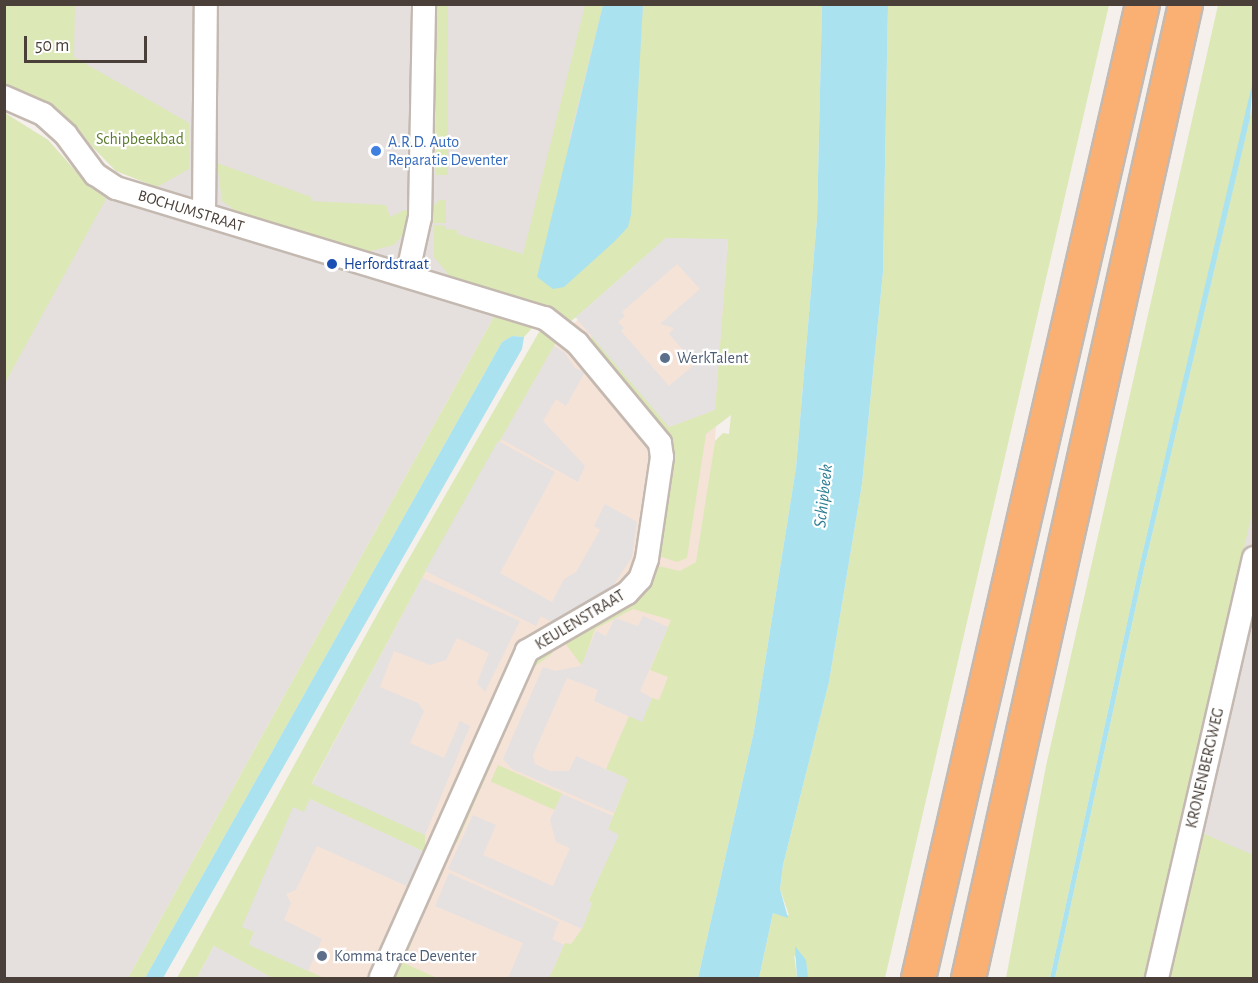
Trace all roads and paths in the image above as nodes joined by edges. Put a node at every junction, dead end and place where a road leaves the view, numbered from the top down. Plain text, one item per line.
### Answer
1 (206, 4) edge
2 (424, 4) edge
3 (1142, 4) edge
4 (1185, 4) edge
5 (4, 98) edge
6 (204, 214) junction
7 (407, 276) junction
8 (1254, 558) edge
9 (1002, 815) junction
10 (381, 978) edge
11 (918, 978) edge
12 (968, 978) edge
13 (988, 978) edge
14 (1158, 978) edge

1 - 6 street
2 - 7 street
3 - 11 highway
4 - 9 highway
5 - 6 street, BOCHUMSTRAAT
6 - 7 street, BOCHUMSTRAAT
7 - 10 street, KEULENSTRAAT
8 - 14 street, KRONENBERGWEG
9 - 12 highway
9 - 13 highway

